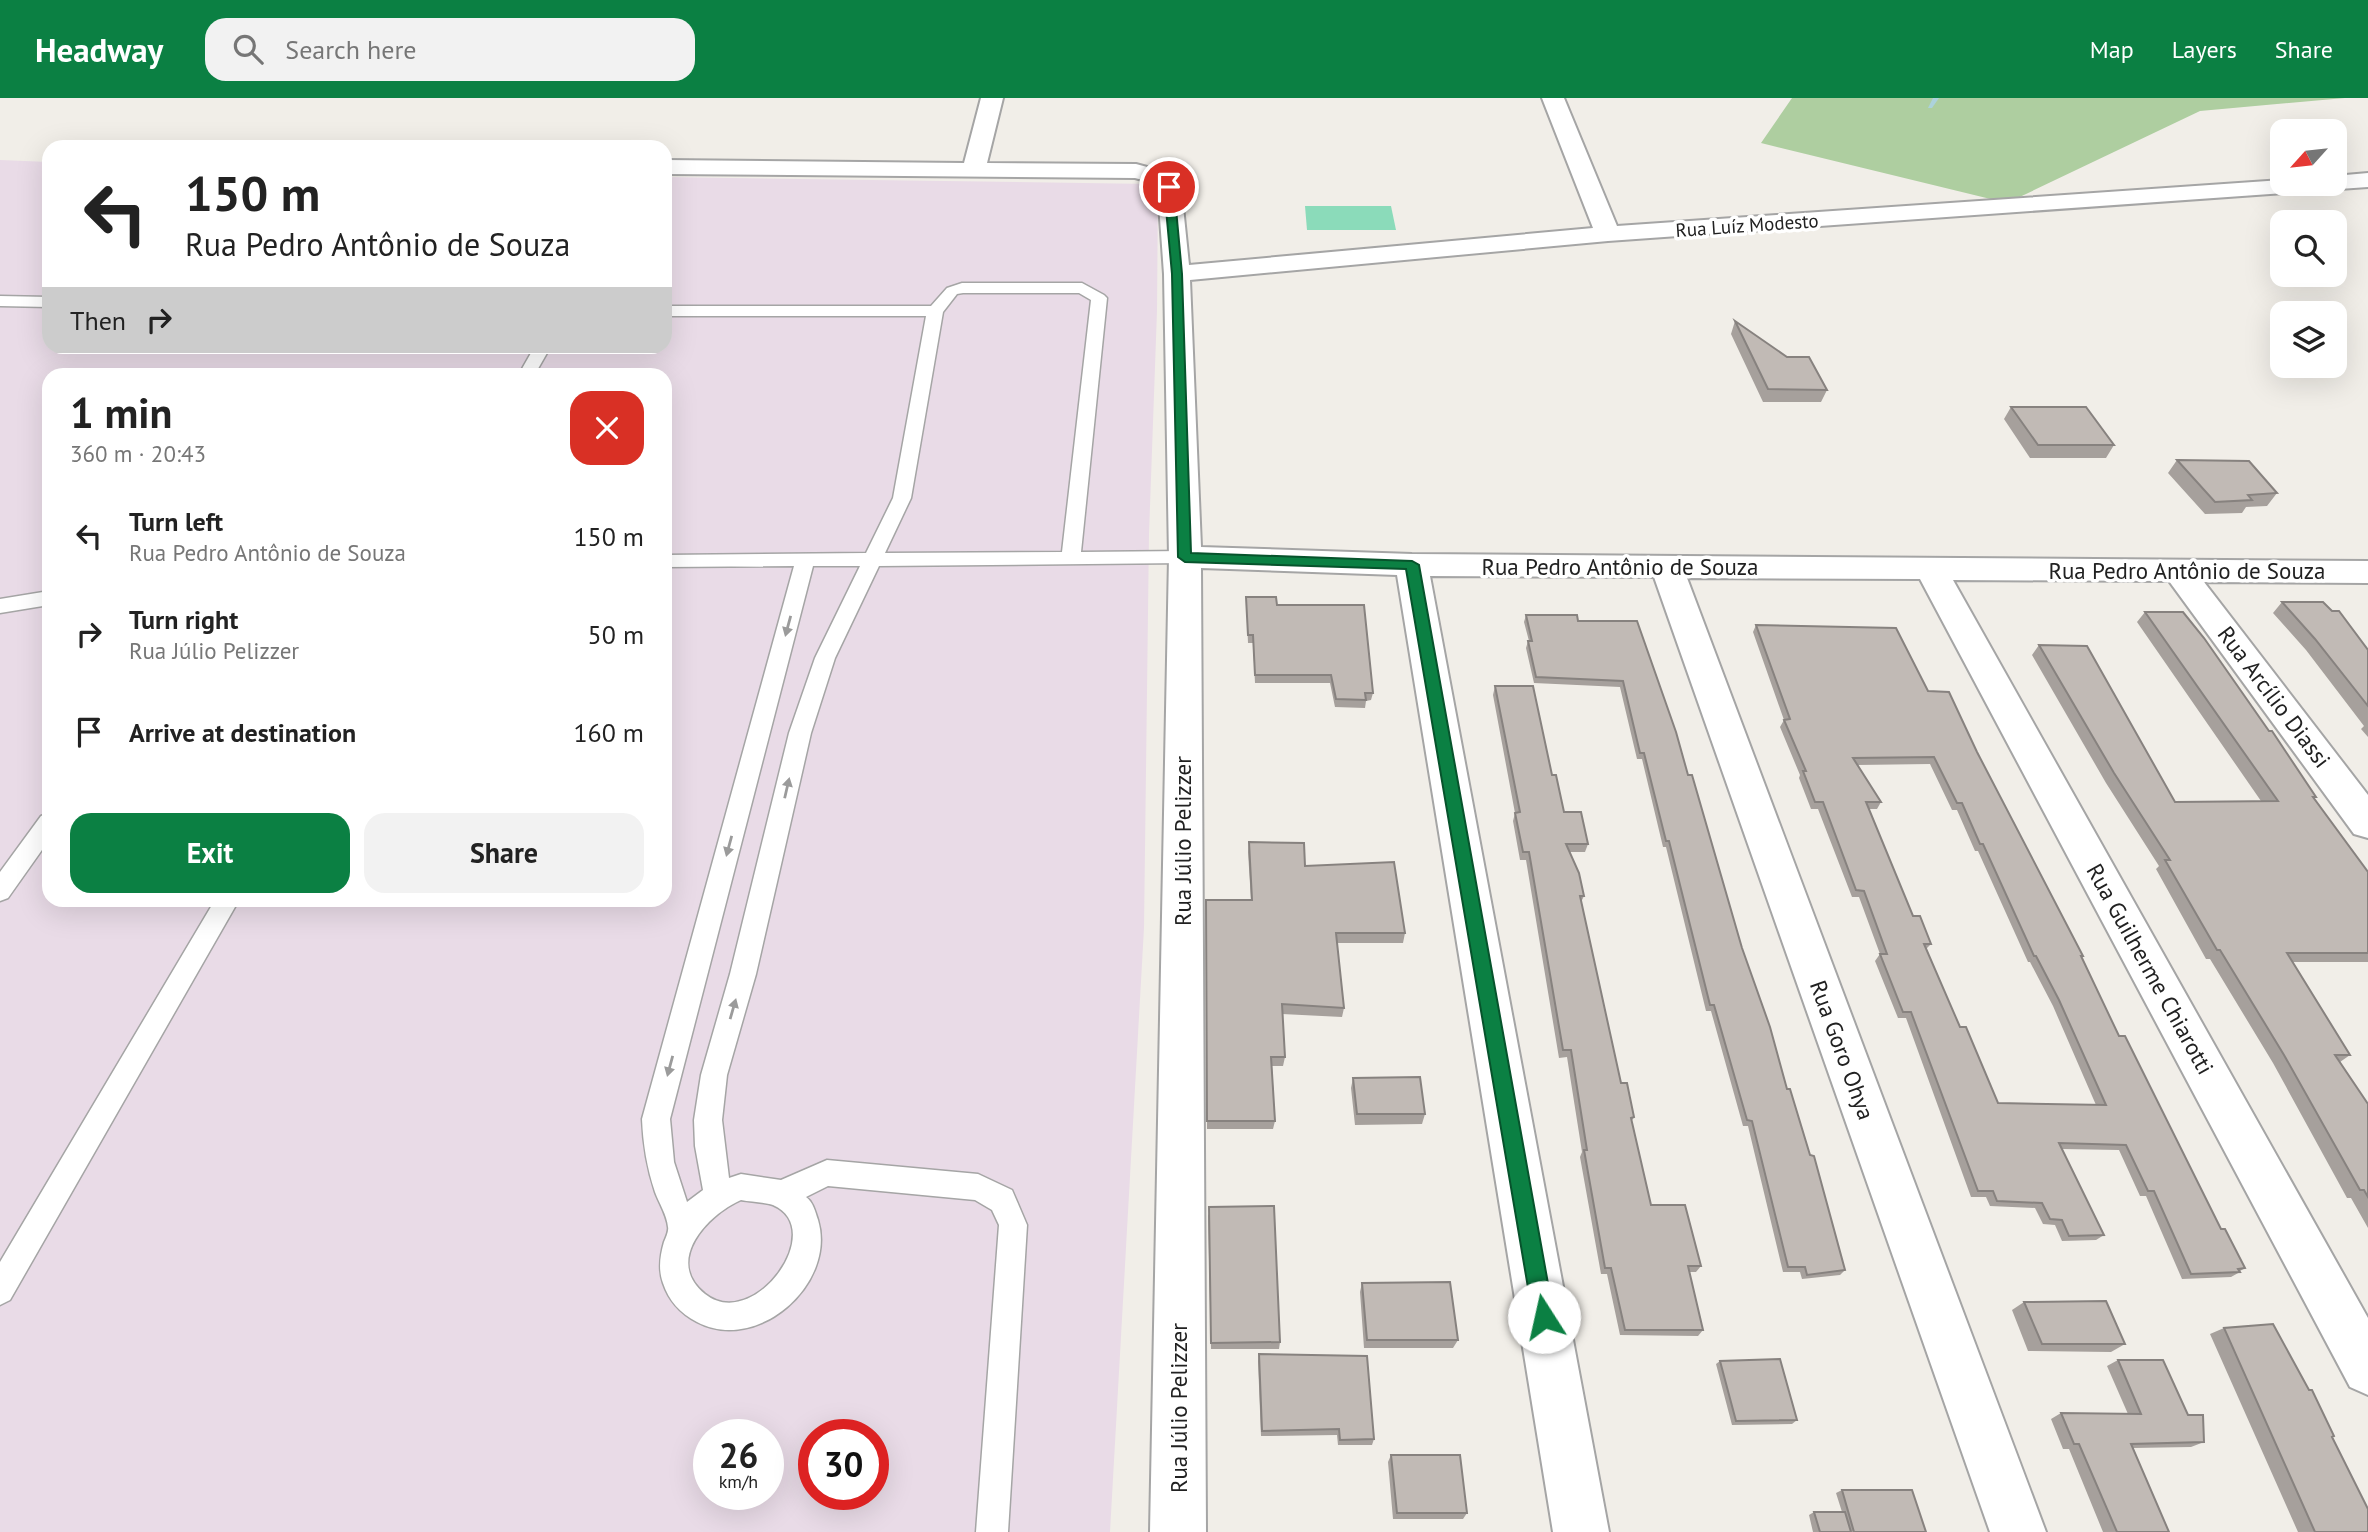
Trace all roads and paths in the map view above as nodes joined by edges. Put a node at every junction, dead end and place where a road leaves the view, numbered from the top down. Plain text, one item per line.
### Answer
1 (992, 98) edge
2 (1553, 98) edge
3 (672, 167) edge
4 (974, 168) junction
5 (2368, 180) edge
6 (2347, 182) edge
7 (2270, 187) edge
8 (1608, 234) junction
9 (1177, 274) junction
10 (0, 301) edge
11 (42, 302) edge
12 (672, 311) edge
13 (935, 311) junction
14 (1185, 557) junction
15 (1071, 558) junction
16 (872, 559) junction
17 (805, 560) junction
18 (672, 561) edge
19 (1412, 565) junction
20 (1667, 567) junction
21 (1931, 569) junction
22 (2179, 572) junction
23 (2368, 572) edge
24 (42, 599) edge
25 (0, 606) edge
26 (2368, 823) edge
27 (42, 832) edge
28 (0, 891) edge
29 (223, 907) edge
30 (783, 1194) junction
31 (718, 1196) junction
32 (684, 1230) junction
33 (0, 1290) edge
34 (2368, 1369) edge
35 (992, 1532) edge
36 (1178, 1532) edge
37 (1581, 1532) edge
38 (2018, 1532) edge

1 - 4 street
2 - 8 street
3 - 4 street
4 - 9 street, Rua Júlio Pelizzer
5 - 6 street
7 - 8 street, Rua Luíz Modesto
8 - 9 street, Rua Luíz Modesto
9 - 14 street, Rua Júlio Pelizzer
10 - 11 lane
12 - 13 lane
13 - 15 lane
13 - 16 lane
14 - 15 lane, Rua Pedro Antônio de Souza
14 - 19 street, Rua Pedro Antônio de Souza
14 - 36 street, Rua Júlio Pelizzer
15 - 16 lane, Rua Pedro Antônio de Souza
16 - 17 lane, Rua Pedro Antônio de Souza
31 -> 16 lane
17 - 18 lane, Rua Pedro Antônio de Souza
17 -> 32 lane
19 - 20 street, Rua Pedro Antônio de Souza
19 - 37 street
20 - 21 street, Rua Pedro Antônio de Souza
20 - 38 street, Rua Goro Ohya
21 - 22 street, Rua Pedro Antônio de Souza
21 - 34 street, Rua Guilherme Chiarotti
22 - 23 street, Rua Pedro Antônio de Souza
22 - 26 street, Rua Arcílio Diassi
24 - 25 lane
27 - 28 lane
29 - 33 lane
30 - 31 lane
30 - 32 lane
30 - 35 lane
31 - 32 lane

